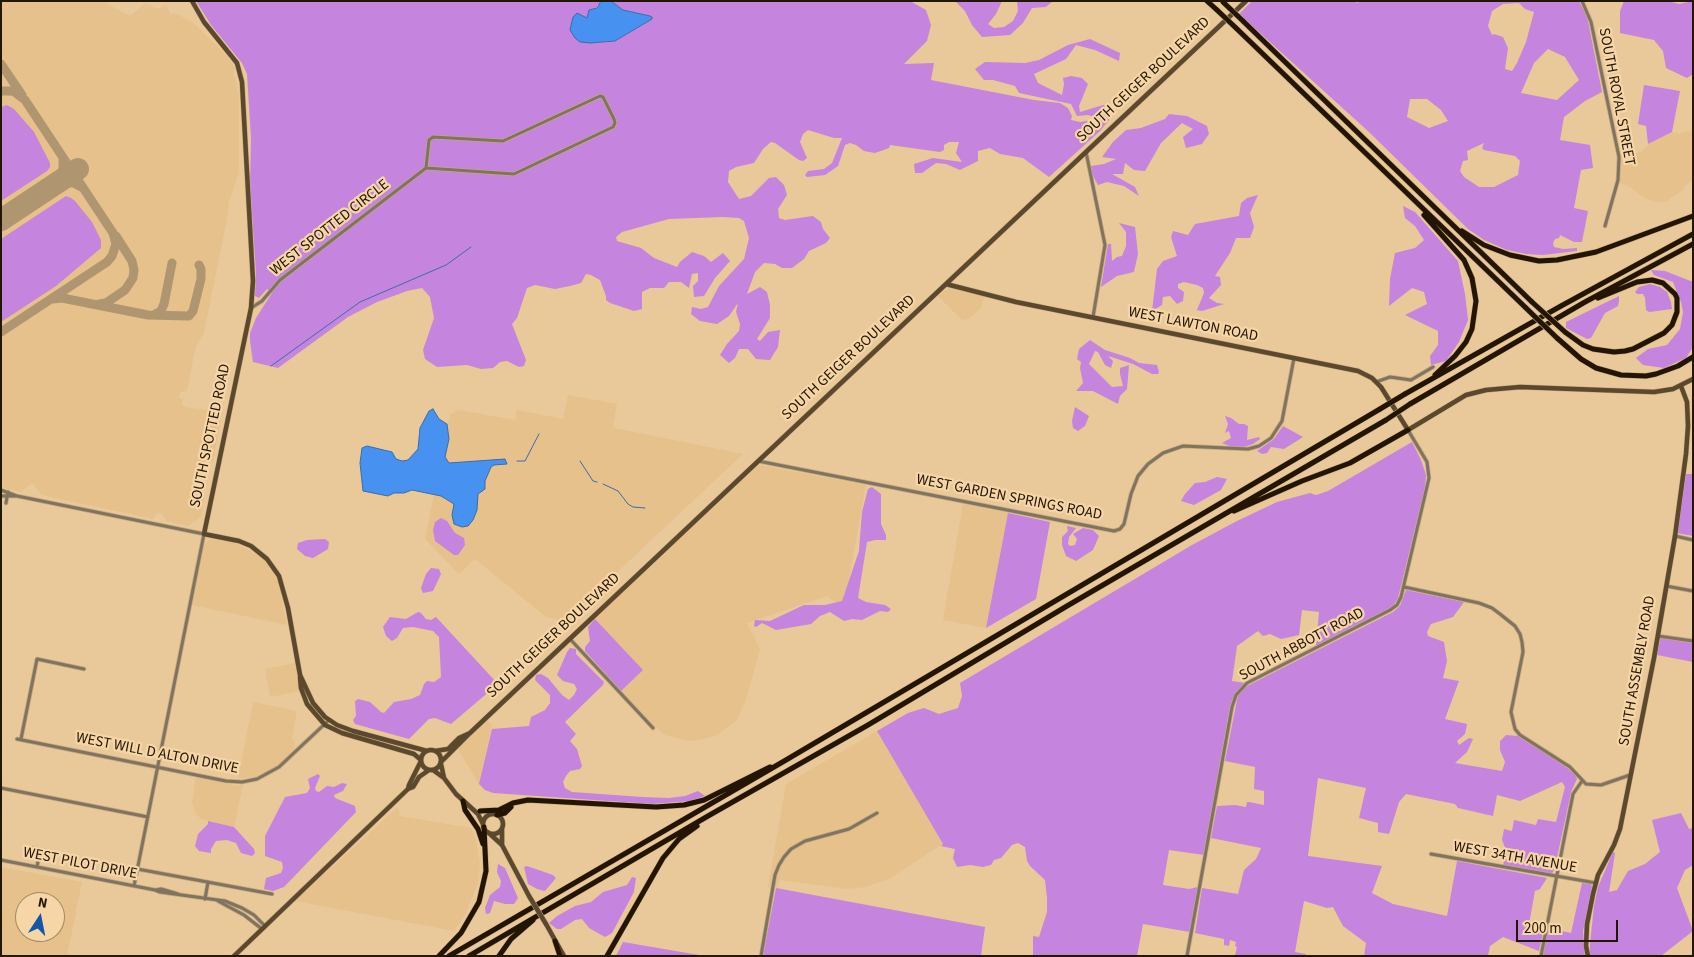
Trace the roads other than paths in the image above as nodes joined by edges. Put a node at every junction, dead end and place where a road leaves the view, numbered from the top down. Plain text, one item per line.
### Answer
1 (192, 1) edge
2 (1208, 1) edge
3 (1246, 1) edge
4 (1582, 1) edge
5 (1223, 2) edge
6 (1086, 151) junction
7 (426, 168) junction
8 (1418, 206) junction
9 (1693, 216) edge
10 (1605, 226) dead end
11 (1457, 228) junction
12 (1693, 234) edge
13 (1693, 244) edge
14 (946, 284) junction
15 (1585, 302) junction
16 (251, 308) junction
17 (1093, 317) junction
18 (1693, 357) edge
19 (1294, 358) junction
20 (1432, 367) dead end
21 (1693, 379) edge
22 (1430, 381) junction
23 (1376, 382) junction
24 (1682, 386) junction
25 (1408, 430) junction
26 (1690, 439) edge
27 (758, 461) junction
28 (1, 490) edge
29 (8, 492) junction
30 (1, 496) edge
31 (17, 496) junction
32 (7, 497) junction
33 (6, 503) dead end
34 (1222, 515) junction
35 (204, 534) junction
36 (1674, 536) junction
37 (1693, 540) edge
38 (1666, 586) junction
39 (1404, 587) junction
40 (1693, 591) edge
41 (1658, 636) junction
42 (569, 639) junction
43 (1693, 641) edge
44 (84, 669) dead end
45 (300, 675) junction
46 (329, 720) junction
47 (325, 725) junction
48 (653, 728) dead end
49 (470, 732) junction
50 (427, 751) junction
51 (435, 751) junction
52 (786, 760) junction
53 (421, 761) junction
54 (441, 763) junction
55 (158, 768) junction
56 (431, 770) junction
57 (1631, 775) junction
58 (444, 778) junction
59 (1582, 781) junction
60 (1, 788) edge
61 (408, 789) junction
62 (518, 802) junction
63 (465, 803) junction
64 (480, 811) junction
65 (877, 813) dead end
66 (494, 815) junction
67 (708, 816) junction
68 (148, 817) junction
69 (484, 826) junction
70 (502, 828) junction
71 (488, 832) junction
72 (502, 845) junction
73 (32, 848) dead end
74 (40, 850) junction
75 (486, 852) junction
76 (56, 853) dead end
77 (1431, 854) dead end
78 (1, 860) edge
79 (37, 867) junction
80 (132, 868) dead end
81 (137, 869) junction
82 (1556, 877) junction
83 (208, 882) junction
84 (1596, 883) junction
85 (134, 886) junction
86 (272, 894) dead end
87 (205, 899) junction
88 (536, 916) junction
89 (264, 927) junction
90 (555, 941) joint
91 (234, 956) edge
92 (439, 956) edge
93 (449, 956) edge
94 (469, 956) edge
95 (499, 956) edge
96 (562, 956) edge
97 (607, 956) edge
98 (760, 956) edge
99 (1187, 956) edge
100 (1541, 956) edge
101 (1588, 956) edge

1 - 16 street, SOUTH SPOTTED ROAD
2 - 8 highway, bridge
3 - 6 street, SOUTH GEIGER BOULEVARD
4 - 10 street, SOUTH ROYAL STREET
5 - 11 highway, bridge
6 - 14 street, SOUTH GEIGER BOULEVARD
6 - 17 street
7 - 7 street
7 - 16 street, WEST SPOTTED CIRCLE
8 - 18 highway, bridge
8 - 22 highway
9 - 11 highway
11 - 15 highway, bridge
12 - 22 highway
13 - 15 highway
14 - 17 street, WEST LAWTON ROAD
14 - 27 street, SOUTH GEIGER BOULEVARD
15 - 34 highway, bridge
16 - 35 street, SOUTH SPOTTED ROAD
17 - 19 street, WEST LAWTON ROAD
19 - 23 street, WEST LAWTON ROAD
19 - 27 street, WEST GARDEN SPRINGS ROAD
20 - 23 street
21 - 24 street
22 - 52 highway, bridge
23 - 25 street, WEST LAWTON ROAD
24 - 25 street
24 - 26 street, SOUTH ASSEMBLY ROAD
25 - 34 highway
25 - 39 street, SOUTH ABBOTT ROAD
26 - 36 street, SOUTH ASSEMBLY ROAD
27 - 42 street, SOUTH GEIGER BOULEVARD
28 - 29 street
29 - 31 street
29 - 32 street
30 - 32 street
31 - 32 street
31 - 35 street
32 - 33 street
34 - 67 highway
35 - 45 street
35 - 55 street, SOUTH SPOTTED ROAD
36 - 37 street
36 - 38 street, SOUTH ASSEMBLY ROAD
38 - 40 street
38 - 41 street, SOUTH ASSEMBLY ROAD
39 - 59 street
39 - 99 street, SOUTH ABBOTT ROAD
41 - 43 street
41 - 57 street, SOUTH ASSEMBLY ROAD
42 - 48 street
42 - 49 street, SOUTH GEIGER BOULEVARD
44 - 55 street, WEST WILL D ALTON DRIVE
45 - 46 street
45 - 47 street
46 - 47 street, WEST WILL D ALTON DRIVE
46 - 50 street
47 - 53 street
47 - 55 street, WEST WILL D ALTON DRIVE
49 - 51 street, SOUTH GEIGER BOULEVARD
49 - 54 street, SOUTH GEIGER BOULEVARD
50 - 51 street
50 - 53 street
51 - 54 street
52 - 62 highway
52 - 93 highway
53 - 56 street
53 - 61 street
54 - 56 street
54 - 58 street
55 - 68 street, SOUTH SPOTTED ROAD
56 - 58 street
56 - 61 street
57 - 59 street
57 - 84 street, SOUTH ASSEMBLY ROAD
58 - 63 street
59 - 82 street
60 - 68 street
61 - 89 street
62 - 64 highway
62 - 66 highway
63 - 64 street
63 - 69 street
63 - 75 highway
64 - 66 street
65 - 98 street
66 - 69 street
66 - 70 street
67 - 88 highway
67 - 97 highway
68 - 81 street, SOUTH SPOTTED ROAD
69 - 71 street
69 - 75 highway
70 - 71 street
70 - 72 street
71 - 72 street
72 - 90 street, bridge
73 - 74 street
74 - 76 street
74 - 79 street
75 - 92 highway
77 - 82 street, WEST 34TH AVENUE
78 - 79 street, WEST PILOT DRIVE
79 - 85 street, WEST PILOT DRIVE
80 - 81 street
81 - 83 street
81 - 85 street, SOUTH SPOTTED ROAD
82 - 84 street, WEST 34TH AVENUE
82 - 100 street
83 - 86 street
83 - 87 street
84 - 101 street, SOUTH ASSEMBLY ROAD
85 - 87 street, WEST PILOT DRIVE
87 - 89 street, WEST PILOT DRIVE
88 - 94 highway
88 - 95 highway
89 - 91 street
90 - 96 highway

